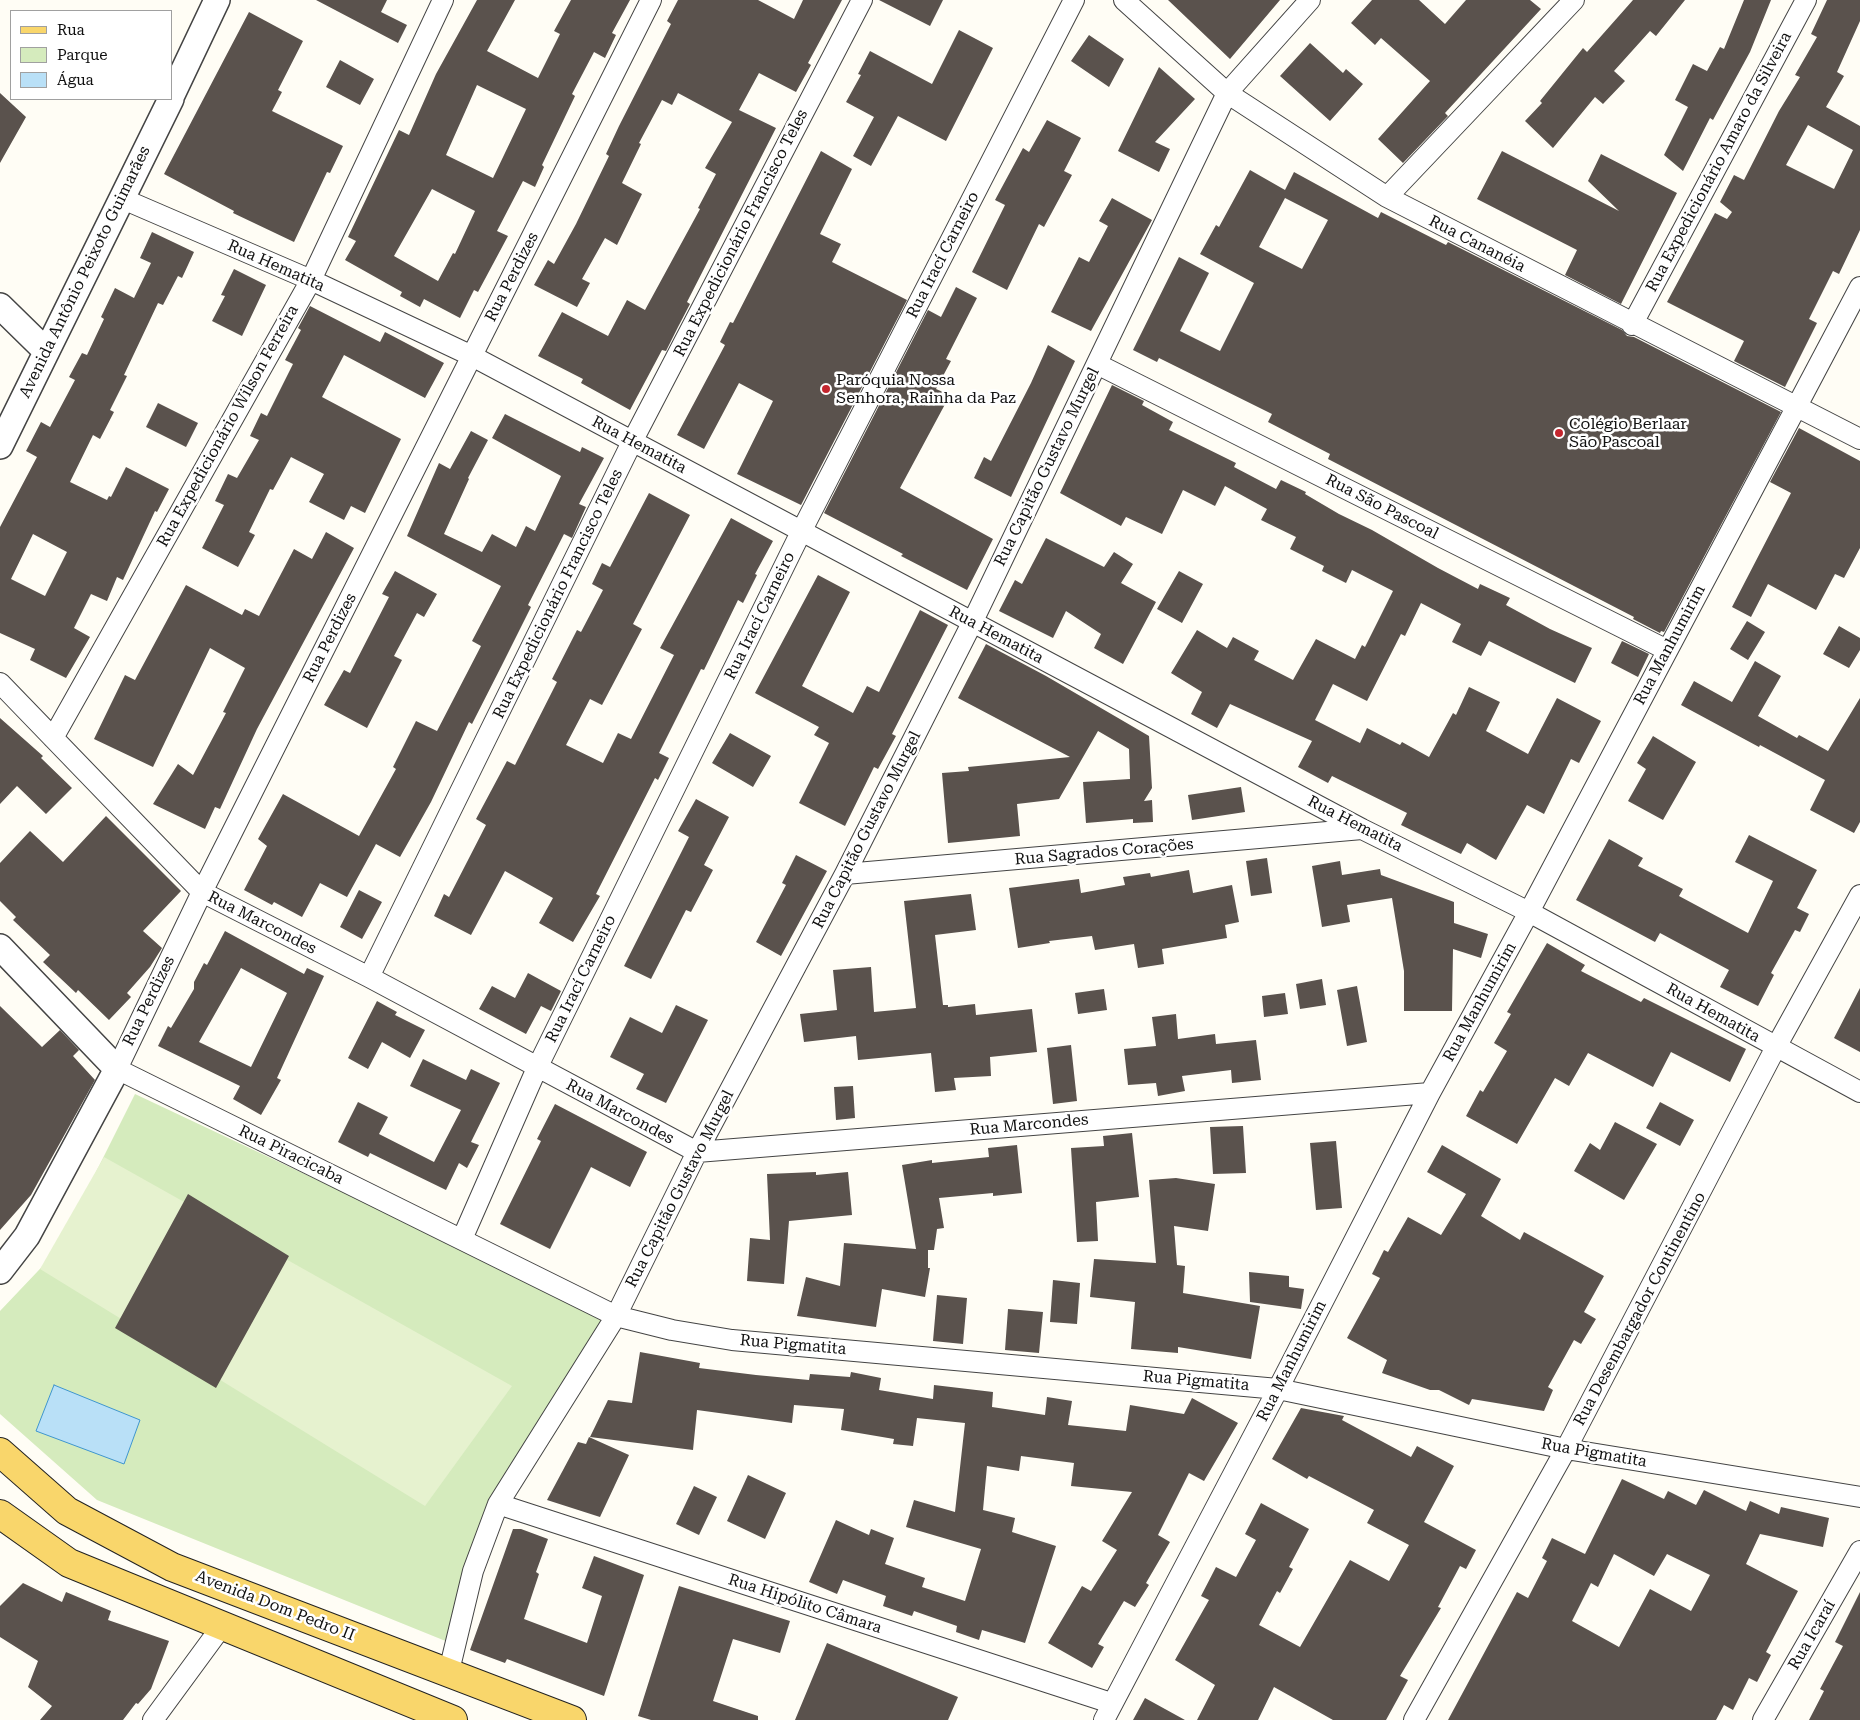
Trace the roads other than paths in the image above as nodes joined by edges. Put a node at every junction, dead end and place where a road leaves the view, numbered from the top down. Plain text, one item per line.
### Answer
1 (217, 0) edge
2 (443, 0) edge
3 (651, 0) edge
4 (862, 0) edge
5 (1074, 0) edge
6 (1124, 0) edge
7 (1310, 0) edge
8 (1574, 0) edge
9 (1806, 0) edge
10 (1227, 93) junction
11 (172, 96) edge
12 (170, 100) edge
13 (1387, 197) junction
14 (123, 199) junction
15 (310, 280) junction
16 (1860, 287) edge
17 (0, 306) edge
18 (1632, 325) junction
19 (46, 351) junction
20 (472, 356) junction
21 (1097, 364) junction
22 (1795, 408) junction
23 (1860, 440) edge
24 (632, 442) junction
25 (0, 446) edge
26 (802, 530) junction
27 (972, 622) junction
28 (1667, 650) junction
29 (0, 684) edge
30 (53, 738) junction
31 (1362, 829) junction
32 (846, 874) junction
33 (202, 892) junction
34 (1860, 895) edge
35 (1529, 912) junction
36 (0, 947) edge
37 (368, 977) junction
38 (1776, 1047) junction
39 (537, 1068) junction
40 (117, 1069) junction
41 (1860, 1092) edge
42 (1430, 1093) junction
43 (697, 1152) junction
44 (462, 1239) junction
45 (0, 1271) edge
46 (616, 1316) junction
47 (1278, 1389) junction
48 (1566, 1450) junction
49 (0, 1452) edge
50 (1860, 1497) edge
51 (498, 1504) junction
52 (0, 1514) edge
53 (1860, 1551) edge
54 (222, 1626) junction
55 (449, 1671) junction
56 (1107, 1712) edge
57 (153, 1720) edge
58 (453, 1720) edge
59 (572, 1720) edge
60 (1414, 1720) edge
61 (1763, 1720) edge

1 - 11 street, Avenida Antônio Peixoto Guimarães
2 - 15 street, Rua Expedicionário Wilson Ferreira
3 - 20 street, Rua Perdizes
4 - 24 street, Rua Expedicionário Francisco Teles
5 - 26 street, Rua Irací Carneiro
6 - 10 street, Rua Cananéia
7 - 10 street, Rua Capitão Gustavo Murgel
8 - 13 street
9 - 18 street, Rua Expedicionário Amaro da Silveira
10 - 13 street, Rua Cananéia
10 - 21 street, Rua Capitão Gustavo Murgel
12 - 14 street, Avenida Antônio Peixoto Guimarães
13 - 18 street, Rua Cananéia
14 - 15 street, Rua Hematita
14 - 19 street, Avenida Antônio Peixoto Guimarães
15 - 20 street, Rua Hematita
15 - 30 street, Rua Expedicionário Wilson Ferreira
16 - 22 street, Rua Manhumirim
17 - 19 street
18 - 22 street, Rua Cananéia
19 - 25 street, Avenida Antônio Peixoto Guimarães
20 - 24 street, Rua Hematita
20 - 33 street, Rua Perdizes
21 - 27 street, Rua Capitão Gustavo Murgel
21 - 28 street, Rua São Pascoal
22 - 23 street, Rua Cananéia
22 - 28 street, Rua Manhumirim
24 - 26 street, Rua Hematita
24 - 37 street, Rua Expedicionário Francisco Teles
26 - 27 street, Rua Hematita
26 - 39 street, Rua Irací Carneiro
27 - 31 street, Rua Hematita
27 - 32 street, Rua Capitão Gustavo Murgel
28 - 35 street, Rua Manhumirim
29 - 30 street, Rua Marcondes
30 - 33 street, Rua Marcondes
31 - 32 street, Rua Sagrados Corações
31 - 35 street, Rua Hematita
32 - 43 street, Rua Capitão Gustavo Murgel
33 - 37 street, Rua Marcondes
33 - 40 street, Rua Perdizes
34 - 38 street, Rua Desembargador Continentino
35 - 38 street, Rua Hematita
35 - 42 street, Rua Manhumirim
36 - 40 street, Rua Piracicaba
37 - 39 street, Rua Marcondes
38 - 41 street, Rua Hematita
38 - 48 street, Rua Desembargador Continentino
39 - 43 street, Rua Marcondes
39 - 44 street, Rua Irací Carneiro
40 - 44 street, Rua Piracicaba
40 - 45 street, Rua Perdizes
42 - 43 street, Rua Marcondes
42 - 47 street, Rua Manhumirim
43 - 46 street, Rua Capitão Gustavo Murgel
44 - 46 street, Rua Piracicaba
46 - 47 street, Rua Pigmatita
46 - 51 street, Rua Capitão Gustavo Murgel
47 - 48 street, Rua Pigmatita
47 - 56 street, Rua Manhumirim
48 - 50 street, Rua Pigmatita
48 - 60 street, Rua Desembargador Continentino
49 - 55 main road, Avenida Dom Pedro II
51 - 55 street, Rua Capitão Gustavo Murgel
51 - 56 street, Rua Hipólito Câmara
52 - 54 main road
53 - 61 street, Rua Icaraí
54 - 57 street
54 - 58 main road
55 - 59 main road, Avenida Dom Pedro II

